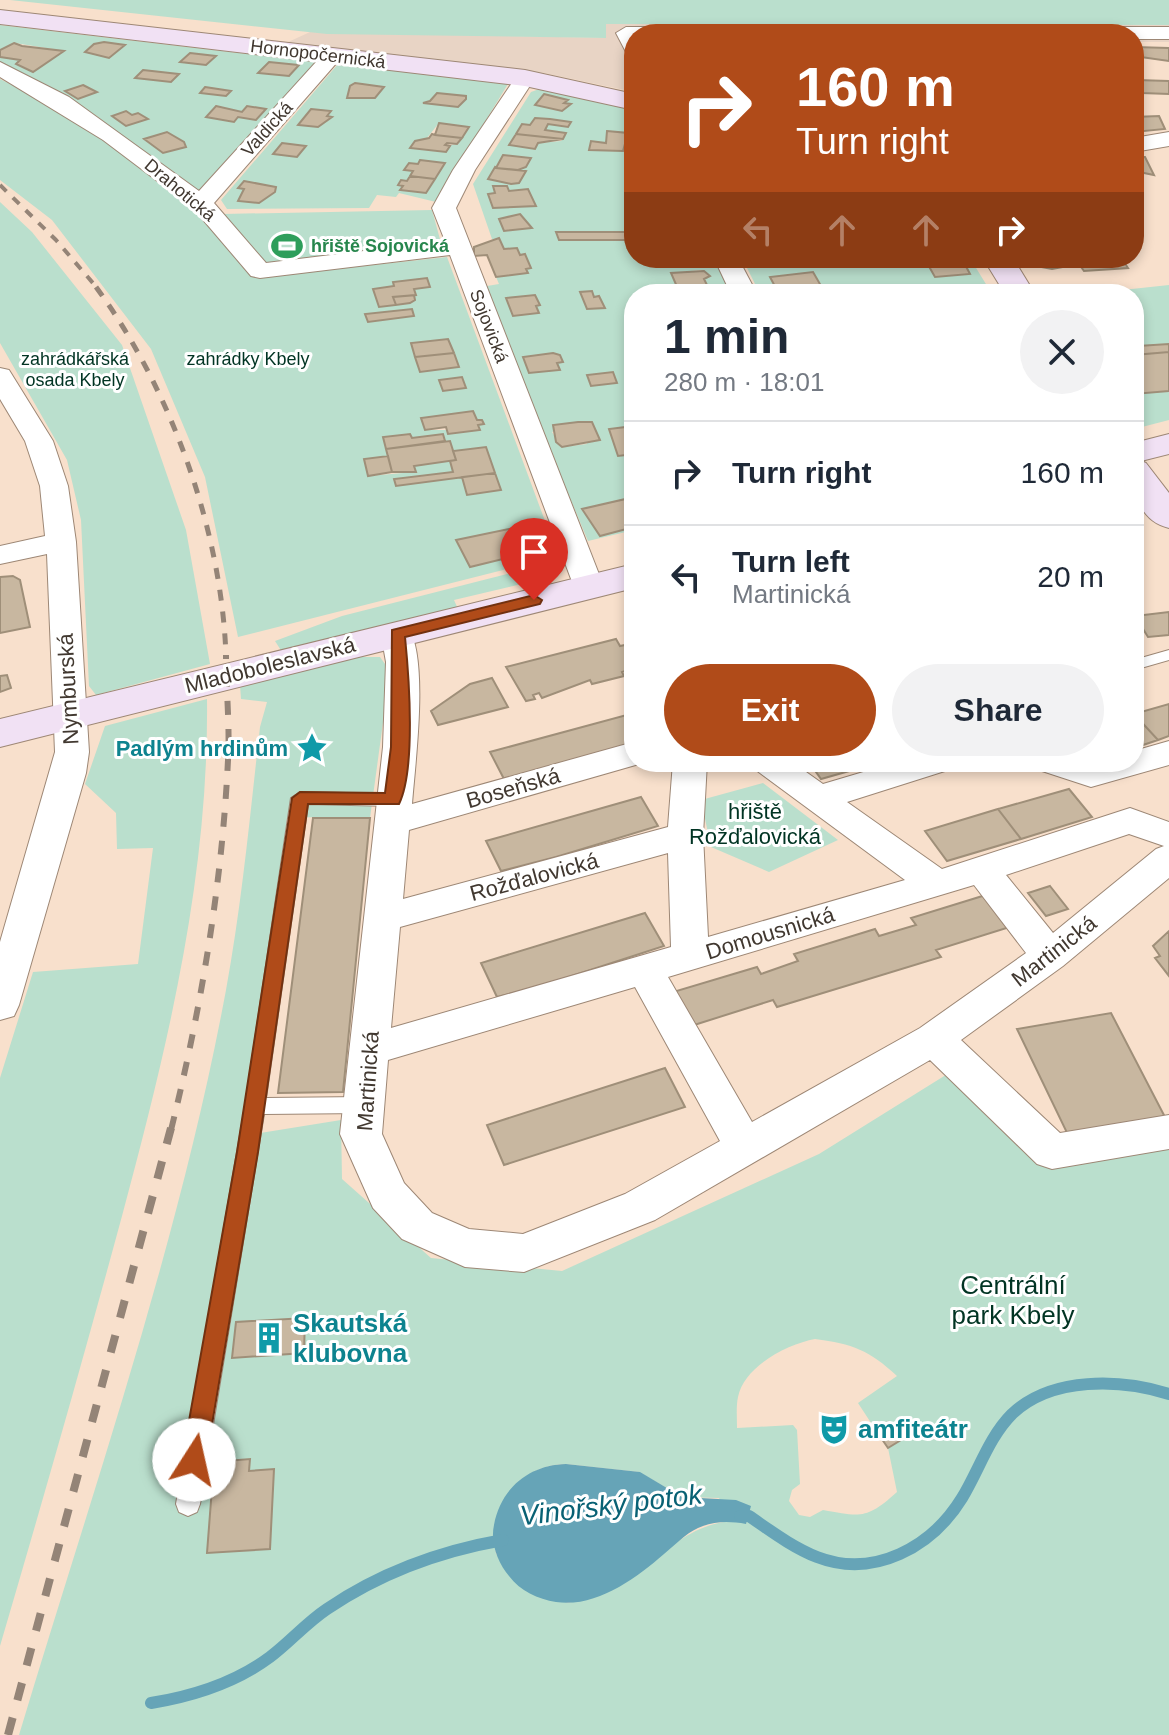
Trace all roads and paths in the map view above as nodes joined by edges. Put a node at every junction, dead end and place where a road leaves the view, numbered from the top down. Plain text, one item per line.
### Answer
1 (0, 17) edge
2 (1144, 33) edge
3 (1169, 33) edge
4 (333, 55) junction
5 (0, 68) edge
6 (525, 78) junction
7 (624, 100) edge
8 (1169, 139) edge
9 (1144, 143) edge
10 (201, 203) junction
11 (459, 247) junction
12 (0, 376) edge
13 (1169, 444) edge
14 (1144, 450) edge
15 (1144, 483) edge
16 (1169, 517) edge
17 (61, 542) junction
18 (0, 555) edge
19 (624, 578) edge
20 (589, 587) junction
21 (397, 634) junction
22 (1169, 655) edge
23 (1144, 662) edge
24 (69, 715) junction
25 (0, 733) edge
26 (1169, 753) edge
27 (624, 756) edge
28 (1144, 760) edge
29 (689, 772) edge
30 (782, 772) edge
31 (904, 772) edge
32 (1082, 772) edge
33 (1102, 772) edge
34 (1091, 775) junction
35 (819, 798) junction
36 (392, 811) junction
37 (1130, 821) junction
38 (685, 835) junction
39 (1169, 835) edge
40 (1169, 858) edge
41 (982, 870) junction
42 (937, 884) junction
43 (384, 918) junction
44 (1050, 956) junction
45 (690, 957) junction
46 (645, 970) junction
47 (0, 1005) edge
48 (934, 1039) junction
49 (369, 1050) junction
50 (364, 1105) junction
51 (255, 1106) junction
52 (1169, 1132) edge
53 (746, 1149) junction
54 (188, 1504) dead end

1 - 4 street, Hornopočernická
2 - 3 street
4 - 6 street, Hornopočernická
4 - 10 street, Valdická
5 - 10 street, Drahotická
6 - 7 street, Hornopočernická
6 - 11 street, Sojovická
8 - 9 street
10 - 11 street, Drahotická
11 - 20 street, Sojovická
12 - 17 street, Nymburská
13 - 14 street
15 - 16 street
17 - 18 street
17 - 24 street, Nymburská
19 - 20 street, Mladoboleslavská
20 - 21 street, Mladoboleslavská
21 - 24 street, Mladoboleslavská
21 - 36 street, Martinická
22 - 23 lane
24 - 25 street, Mladoboleslavská
24 - 47 street, Nymburská
26 - 28 street
27 - 36 street, Boseňská
29 - 38 street
30 - 35 street
31 - 35 street
32 - 34 street
33 - 34 street
34 - 37 street
35 - 42 street
36 - 43 street, Martinická
36 - 51 lane
37 - 39 street
37 - 41 street, Domousnická
38 - 43 street, Rožďalovická
38 - 45 street
40 - 44 street, Martinická
41 - 42 street, Domousnická
41 - 44 street
42 - 45 street, Domousnická
43 - 49 street, Martinická
44 - 48 street, Martinická
45 - 46 street, Domousnická
46 - 49 street, Domousnická
46 - 53 street
48 - 52 street
48 - 53 street, Martinická
49 - 50 street, Martinická
50 - 51 lane
50 - 53 street, Martinická
51 - 54 lane

